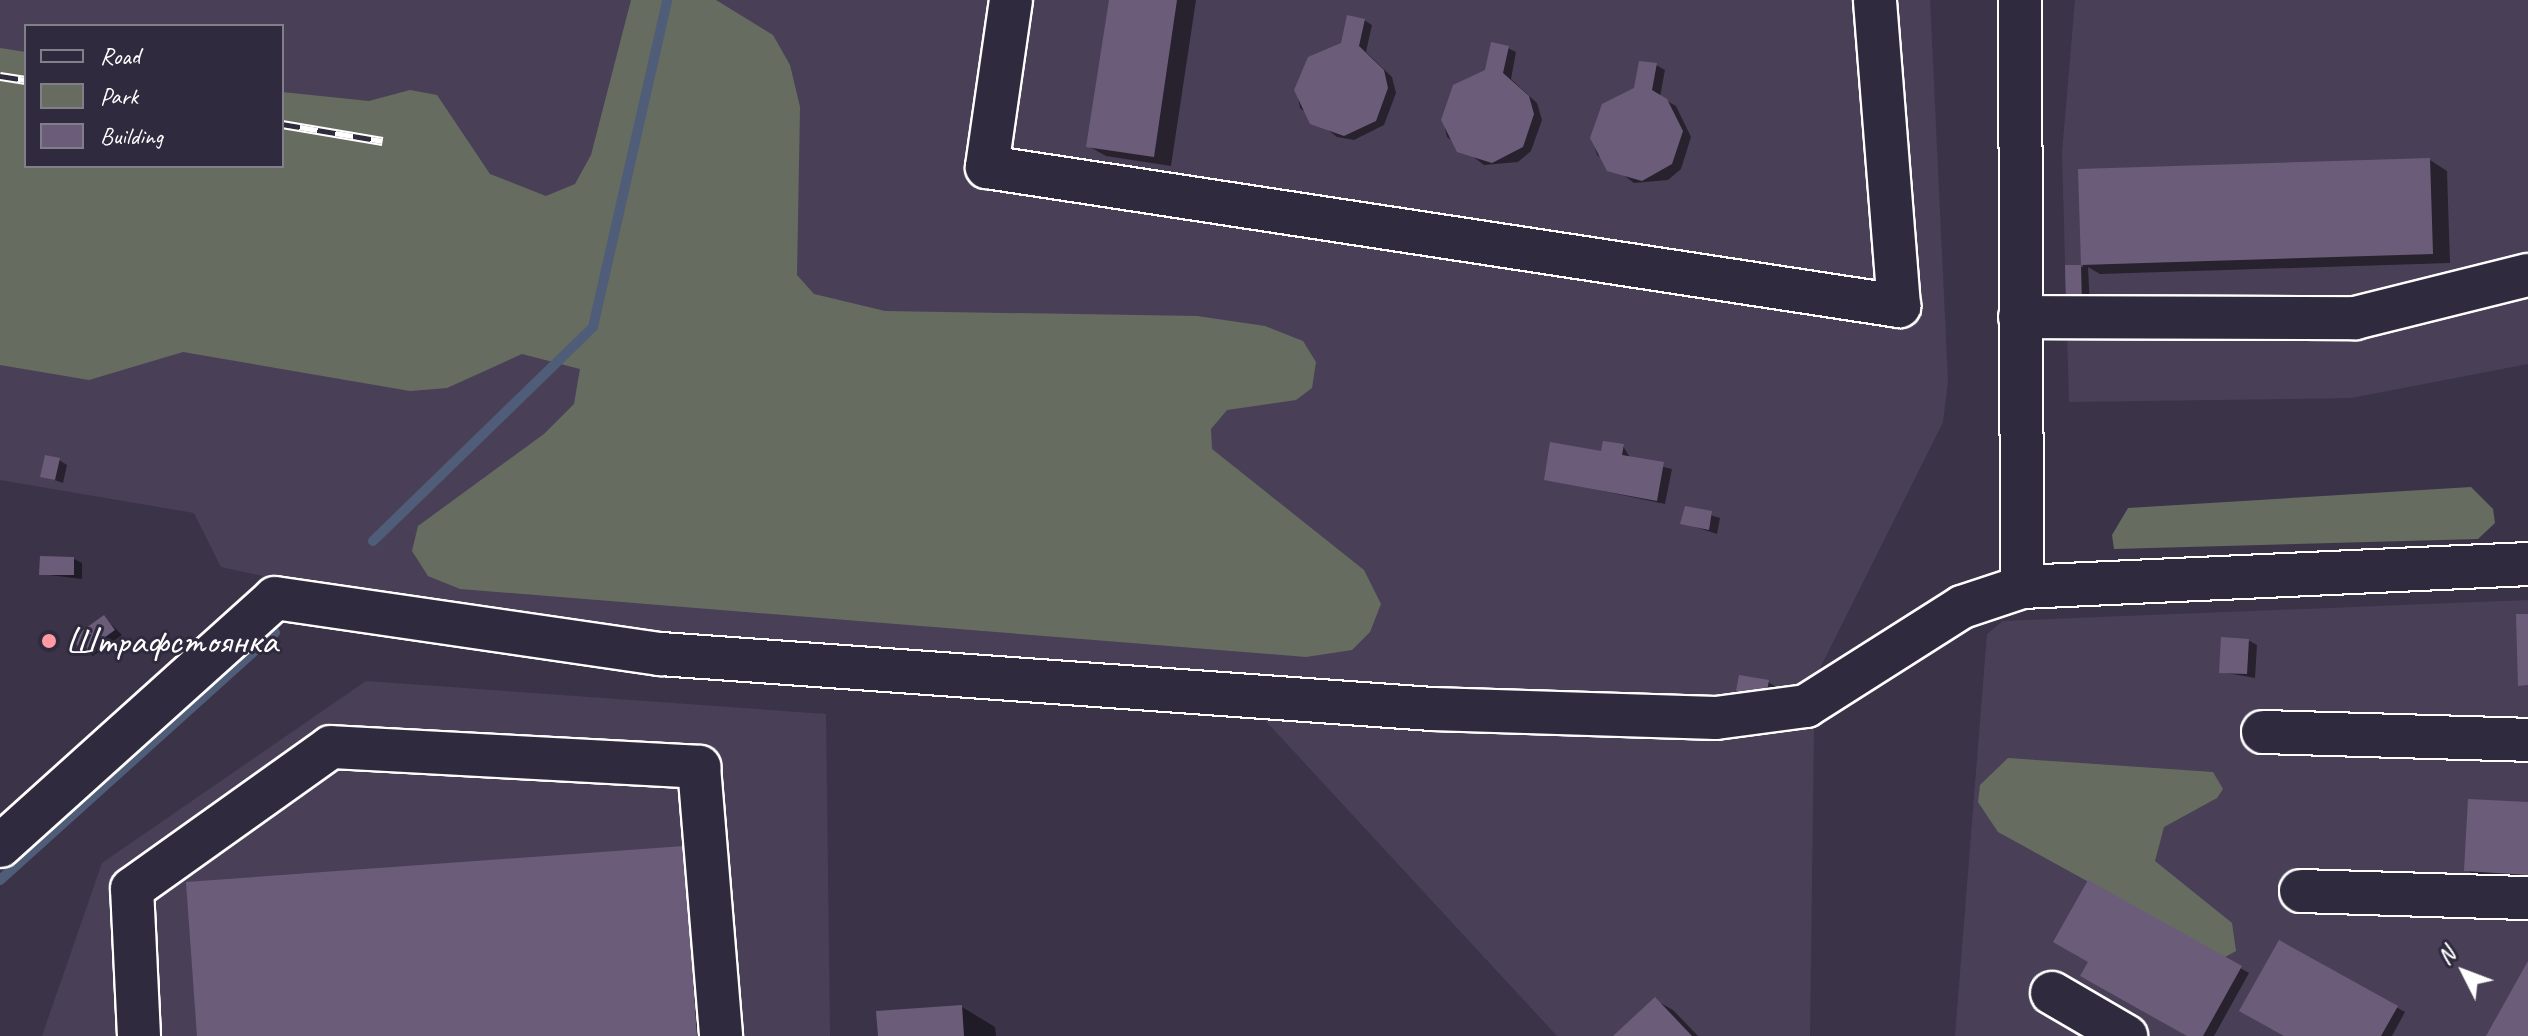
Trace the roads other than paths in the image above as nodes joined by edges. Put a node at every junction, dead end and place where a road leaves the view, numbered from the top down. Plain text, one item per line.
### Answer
1 (1011, 0) edge
2 (1875, 0) edge
3 (2020, 0) edge
4 (2528, 275) edge
5 (2020, 317) junction
6 (2528, 564) edge
7 (2022, 587) junction
8 (2263, 732) dead end
9 (2528, 740) edge
10 (0, 846) edge
11 (2301, 891) dead end
12 (2528, 898) edge
13 (2052, 993) dead end
14 (139, 1036) edge
15 (721, 1036) edge
16 (2126, 1036) edge

1 - 2 street
3 - 5 street
4 - 5 street
5 - 7 street
6 - 7 street
7 - 10 street
8 - 9 street
11 - 12 street
13 - 16 street
14 - 15 street

